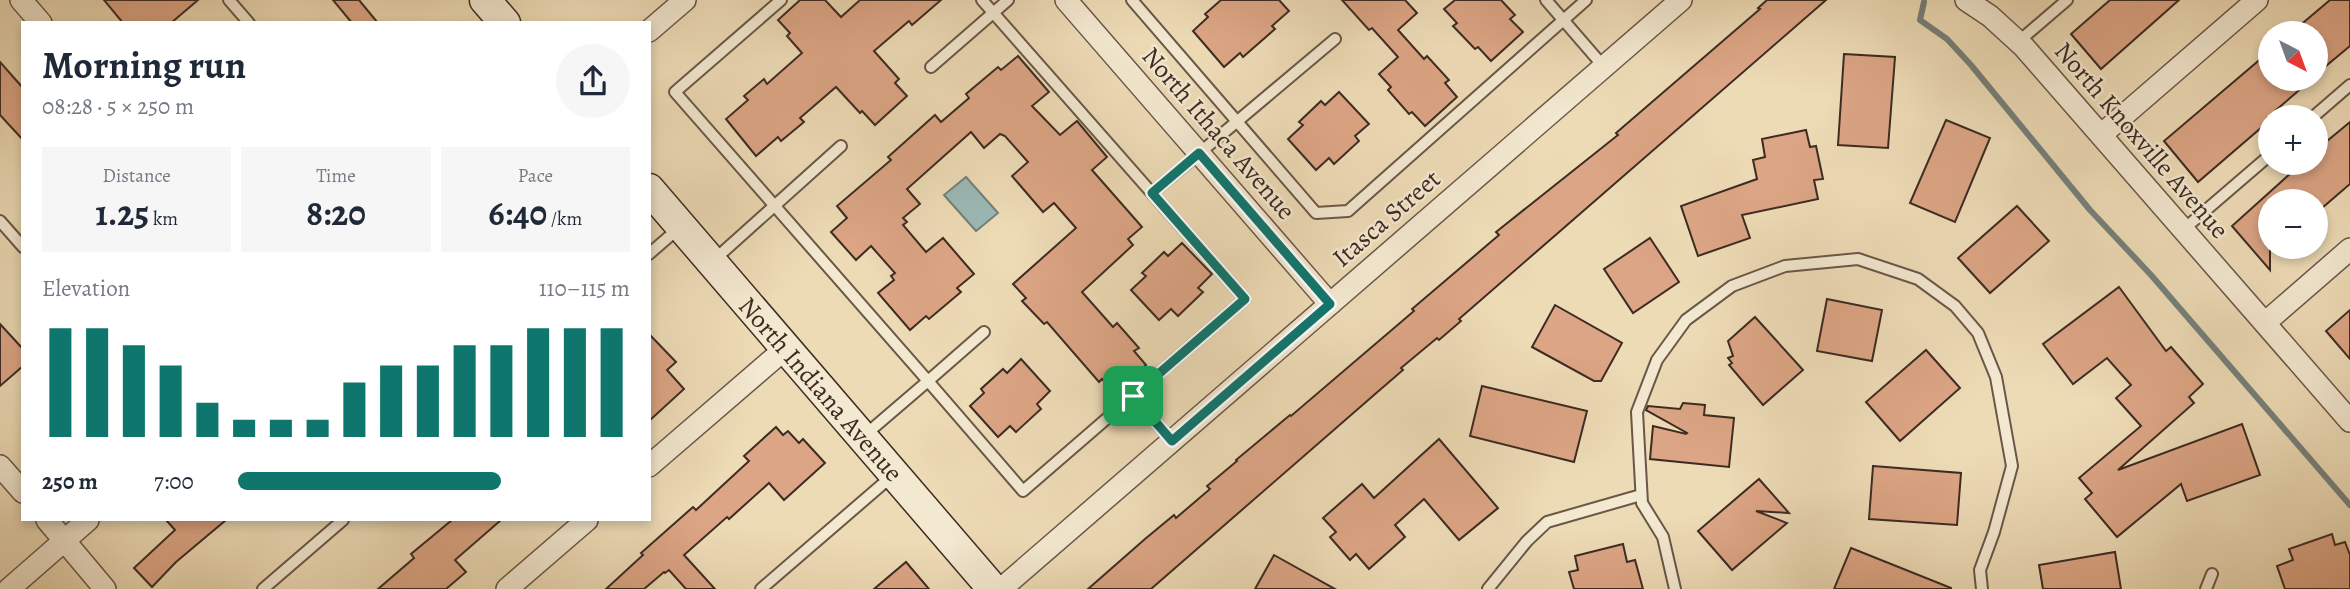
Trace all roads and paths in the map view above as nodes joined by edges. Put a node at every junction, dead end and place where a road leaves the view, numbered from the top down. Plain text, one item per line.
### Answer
1 (21, 0) edge
2 (229, 0) edge
3 (485, 0) edge
4 (685, 0) edge
5 (781, 0) edge
6 (982, 0) edge
7 (1008, 0) edge
8 (1066, 0) edge
9 (1132, 0) edge
10 (1546, 0) edge
11 (1586, 0) edge
12 (1681, 0) edge
13 (1966, 0) edge
14 (2067, 0) edge
15 (2257, 0) edge
16 (994, 13) junction
17 (1563, 19) junction
18 (39, 21) edge
19 (247, 21) edge
20 (503, 21) edge
21 (651, 29) edge
22 (1335, 39) dead end
23 (2018, 42) junction
24 (931, 67) dead end
25 (1604, 67) junction
26 (2350, 85) edge
27 (2327, 105) edge
28 (1237, 121) junction
29 (2101, 135) junction
30 (841, 146) dead end
31 (1199, 153) junction
32 (2258, 165) edge
33 (651, 191) edge
34 (1152, 193) junction
35 (775, 206) junction
36 (0, 221) edge
37 (681, 226) junction
38 (2184, 229) junction
39 (21, 245) edge
40 (2350, 249) edge
41 (651, 252) edge
42 (712, 262) junction
43 (1330, 304) junction
44 (2266, 322) junction
45 (984, 332) dead end
46 (786, 348) junction
47 (928, 381) junction
48 (1133, 396) junction
49 (2349, 418) edge
50 (863, 437) junction
51 (1172, 441) junction
52 (651, 464) edge
53 (0, 466) edge
54 (894, 474) junction
55 (21, 490) edge
56 (1641, 495) junction
57 (48, 521) edge
58 (87, 521) edge
59 (342, 521) edge
60 (586, 521) edge
61 (64, 540) junction
62 (2212, 573) dead end
63 (9, 589) edge
64 (105, 589) edge
65 (263, 589) edge
66 (507, 589) edge
67 (761, 589) edge
68 (993, 589) edge
69 (1001, 589) edge
70 (1488, 589) edge
71 (1675, 589) edge
72 (1982, 589) edge
73 (2206, 589) edge

1 - 18 street
2 - 19 lane
3 - 20 main road
4 - 21 street
5 - 35 lane
6 - 16 lane
7 - 16 lane
8 - 31 street, North Ithaca Avenue
9 - 28 lane
10 - 17 lane
11 - 17 lane
12 - 25 street, Itasca Street
13 - 23 street, North Knoxville Avenue
14 - 23 lane
15 - 29 street
16 - 24 lane
16 - 34 lane
17 - 25 lane
17 - 28 lane
22 - 28 lane
23 - 29 street, North Knoxville Avenue
25 - 43 street, Itasca Street
26 - 27 lane
28 - 31 lane
29 - 38 street, North Knoxville Avenue
30 - 35 lane
31 - 34 lane
31 - 43 street, North Ithaca Avenue
32 - 38 lane
33 - 37 main road, North Indiana Avenue
34 - 48 lane
35 - 42 lane
35 - 47 lane
36 - 39 lane
37 - 41 lane
37 - 42 main road, North Indiana Avenue
38 - 44 street, North Knoxville Avenue
40 - 44 street
42 - 46 main road, North Indiana Avenue
43 - 51 street, Itasca Street
44 - 49 street, North Knoxville Avenue
45 - 47 lane
46 - 50 main road, North Indiana Avenue
46 - 52 street
47 - 48 lane
47 - 50 lane
48 - 51 lane
50 - 54 main road, North Indiana Avenue
51 - 69 street, Itasca Street
53 - 55 street
54 - 67 lane
54 - 68 main road, North Indiana Avenue
56 - 70 lane
56 - 71 lane
56 - 72 lane
57 - 61 street
58 - 61 street
59 - 65 lane
60 - 66 street
61 - 63 street
61 - 64 street
62 - 73 lane

